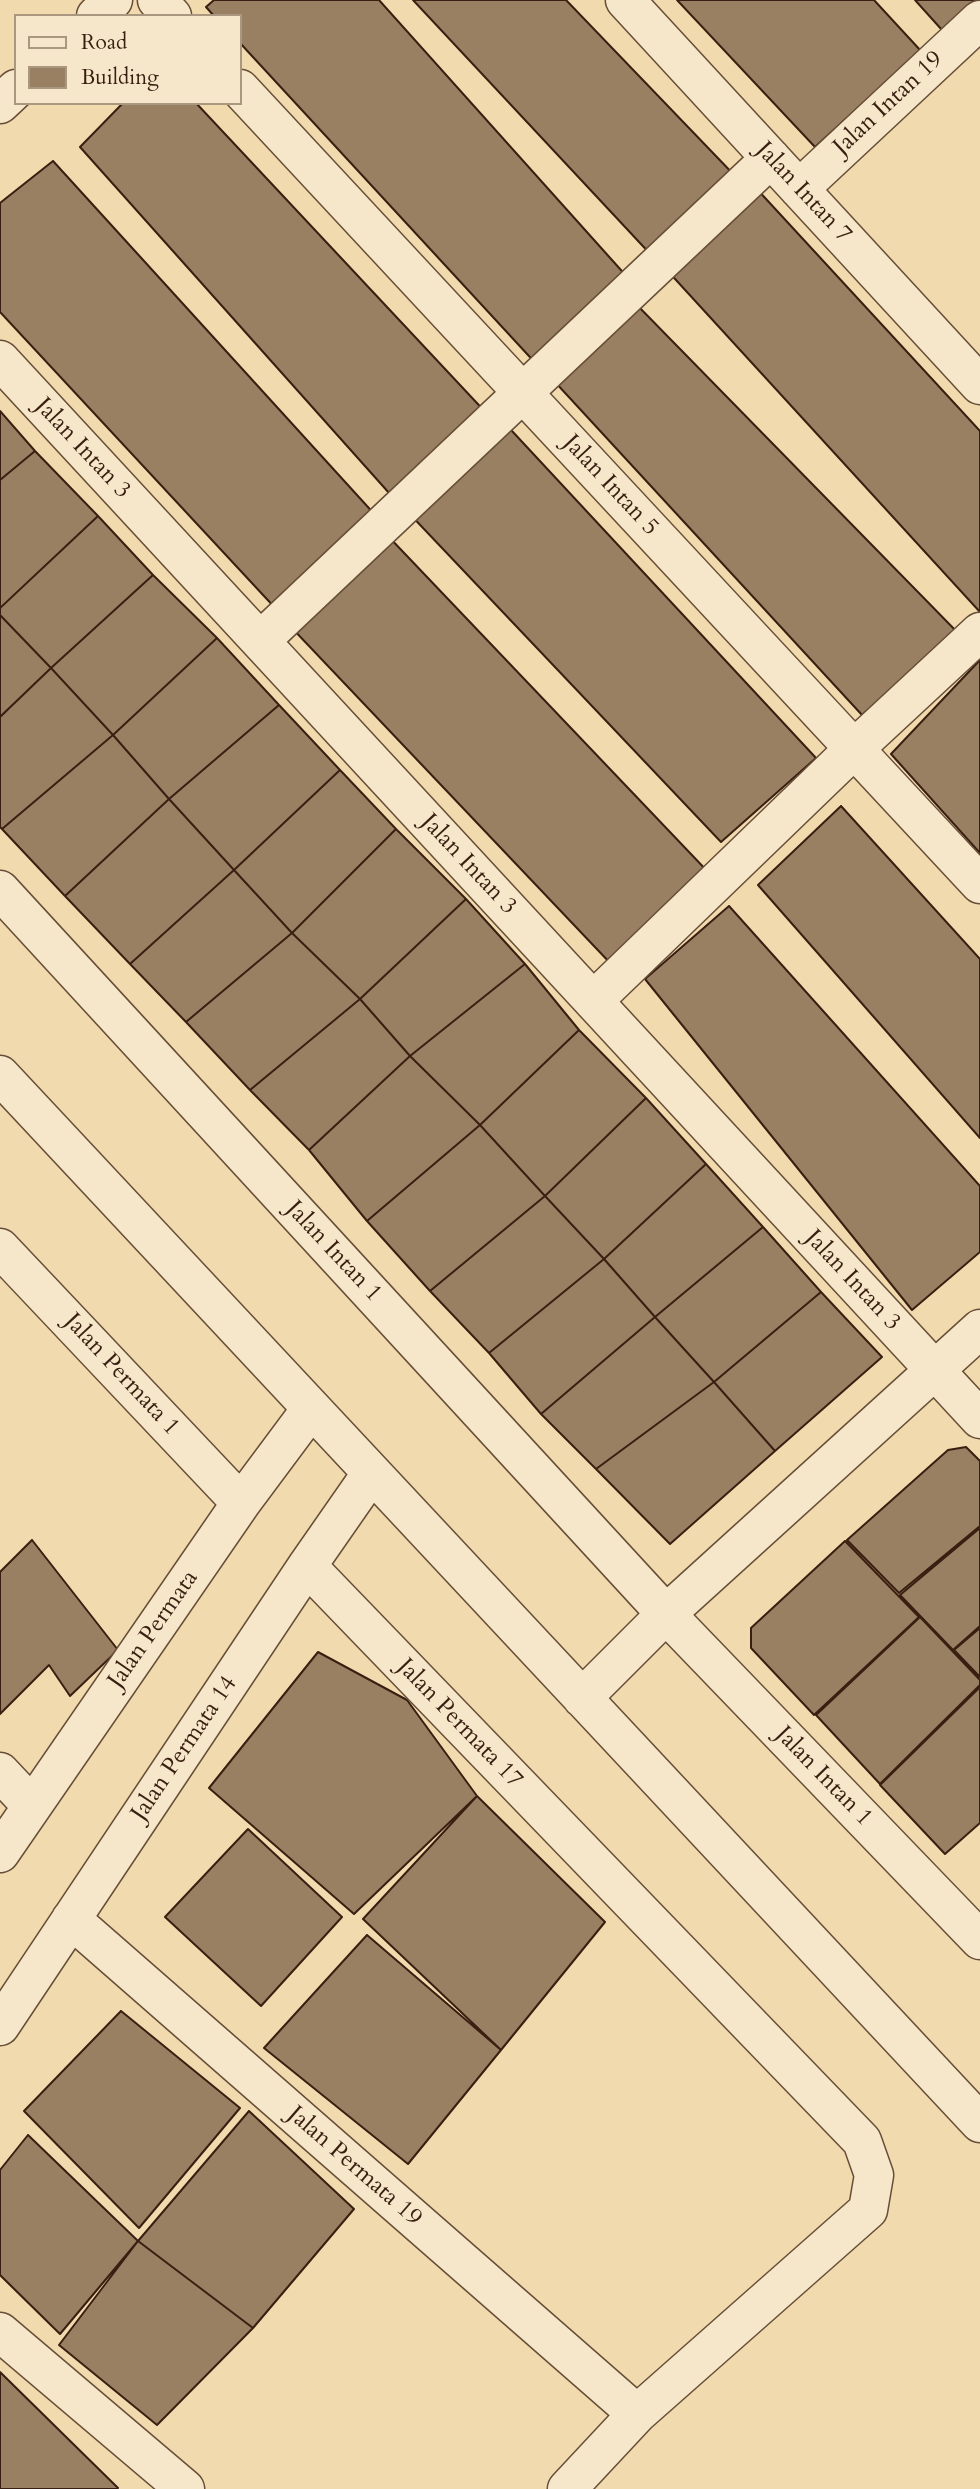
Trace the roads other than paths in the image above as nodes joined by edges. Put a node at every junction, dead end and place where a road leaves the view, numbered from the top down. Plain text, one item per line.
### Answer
1 (113, 0) edge
2 (157, 0) edge
3 (625, 0) edge
4 (98, 14) edge
5 (170, 14) edge
6 (980, 20) edge
7 (14, 91) edge
8 (242, 91) edge
9 (0, 104) edge
10 (771, 158) junction
11 (799, 189) junction
12 (0, 360) edge
13 (980, 385) edge
14 (523, 393) junction
15 (980, 632) edge
16 (260, 641) junction
17 (854, 749) junction
18 (980, 884) edge
19 (0, 890) edge
20 (593, 1001) junction
21 (0, 1075) edge
22 (0, 1248) edge
23 (980, 1329) edge
24 (934, 1370) junction
25 (311, 1409) junction
26 (980, 1419) edge
27 (371, 1474) junction
28 (241, 1503) junction
29 (307, 1566) junction
30 (666, 1614) junction
31 (582, 1698) junction
32 (0, 1772) edge
33 (32, 1806) junction
34 (0, 1853) edge
35 (71, 1919) junction
36 (980, 1940) edge
37 (0, 2026) edge
38 (980, 2123) edge
39 (0, 2332) edge
40 (636, 2414) junction
41 (175, 2486) edge
42 (567, 2489) edge

1 - 4 street
2 - 5 street
3 - 10 street, Jalan Intan 7
6 - 11 street, Jalan Intan 19
7 - 9 street
8 - 14 street, Jalan Intan 5
10 - 11 street, Jalan Intan 7
10 - 14 street
11 - 13 street, Jalan Intan 7
12 - 16 street, Jalan Intan 3
14 - 16 street
14 - 17 street, Jalan Intan 5
15 - 17 street
16 - 20 street, Jalan Intan 3
17 - 18 street, Jalan Intan 5
17 - 20 street
19 - 30 street, Jalan Intan 1
20 - 24 street, Jalan Intan 3
21 - 25 street
22 - 28 street, Jalan Permata 1
23 - 24 street
24 - 26 street, Jalan Intan 3
24 - 30 street
25 - 27 street
25 - 28 street, Jalan Permata
27 - 29 street, Jalan Permata 14
27 - 31 street
28 - 33 street, Jalan Permata
29 - 35 street, Jalan Permata 14
29 - 40 street, Jalan Permata 17
30 - 31 street
30 - 36 street, Jalan Intan 1
31 - 38 street
32 - 33 street
33 - 34 street, Jalan Permata
35 - 37 street, Jalan Permata 14
35 - 40 street, Jalan Permata 19
39 - 41 street
40 - 42 street, Jalan Permata 17

